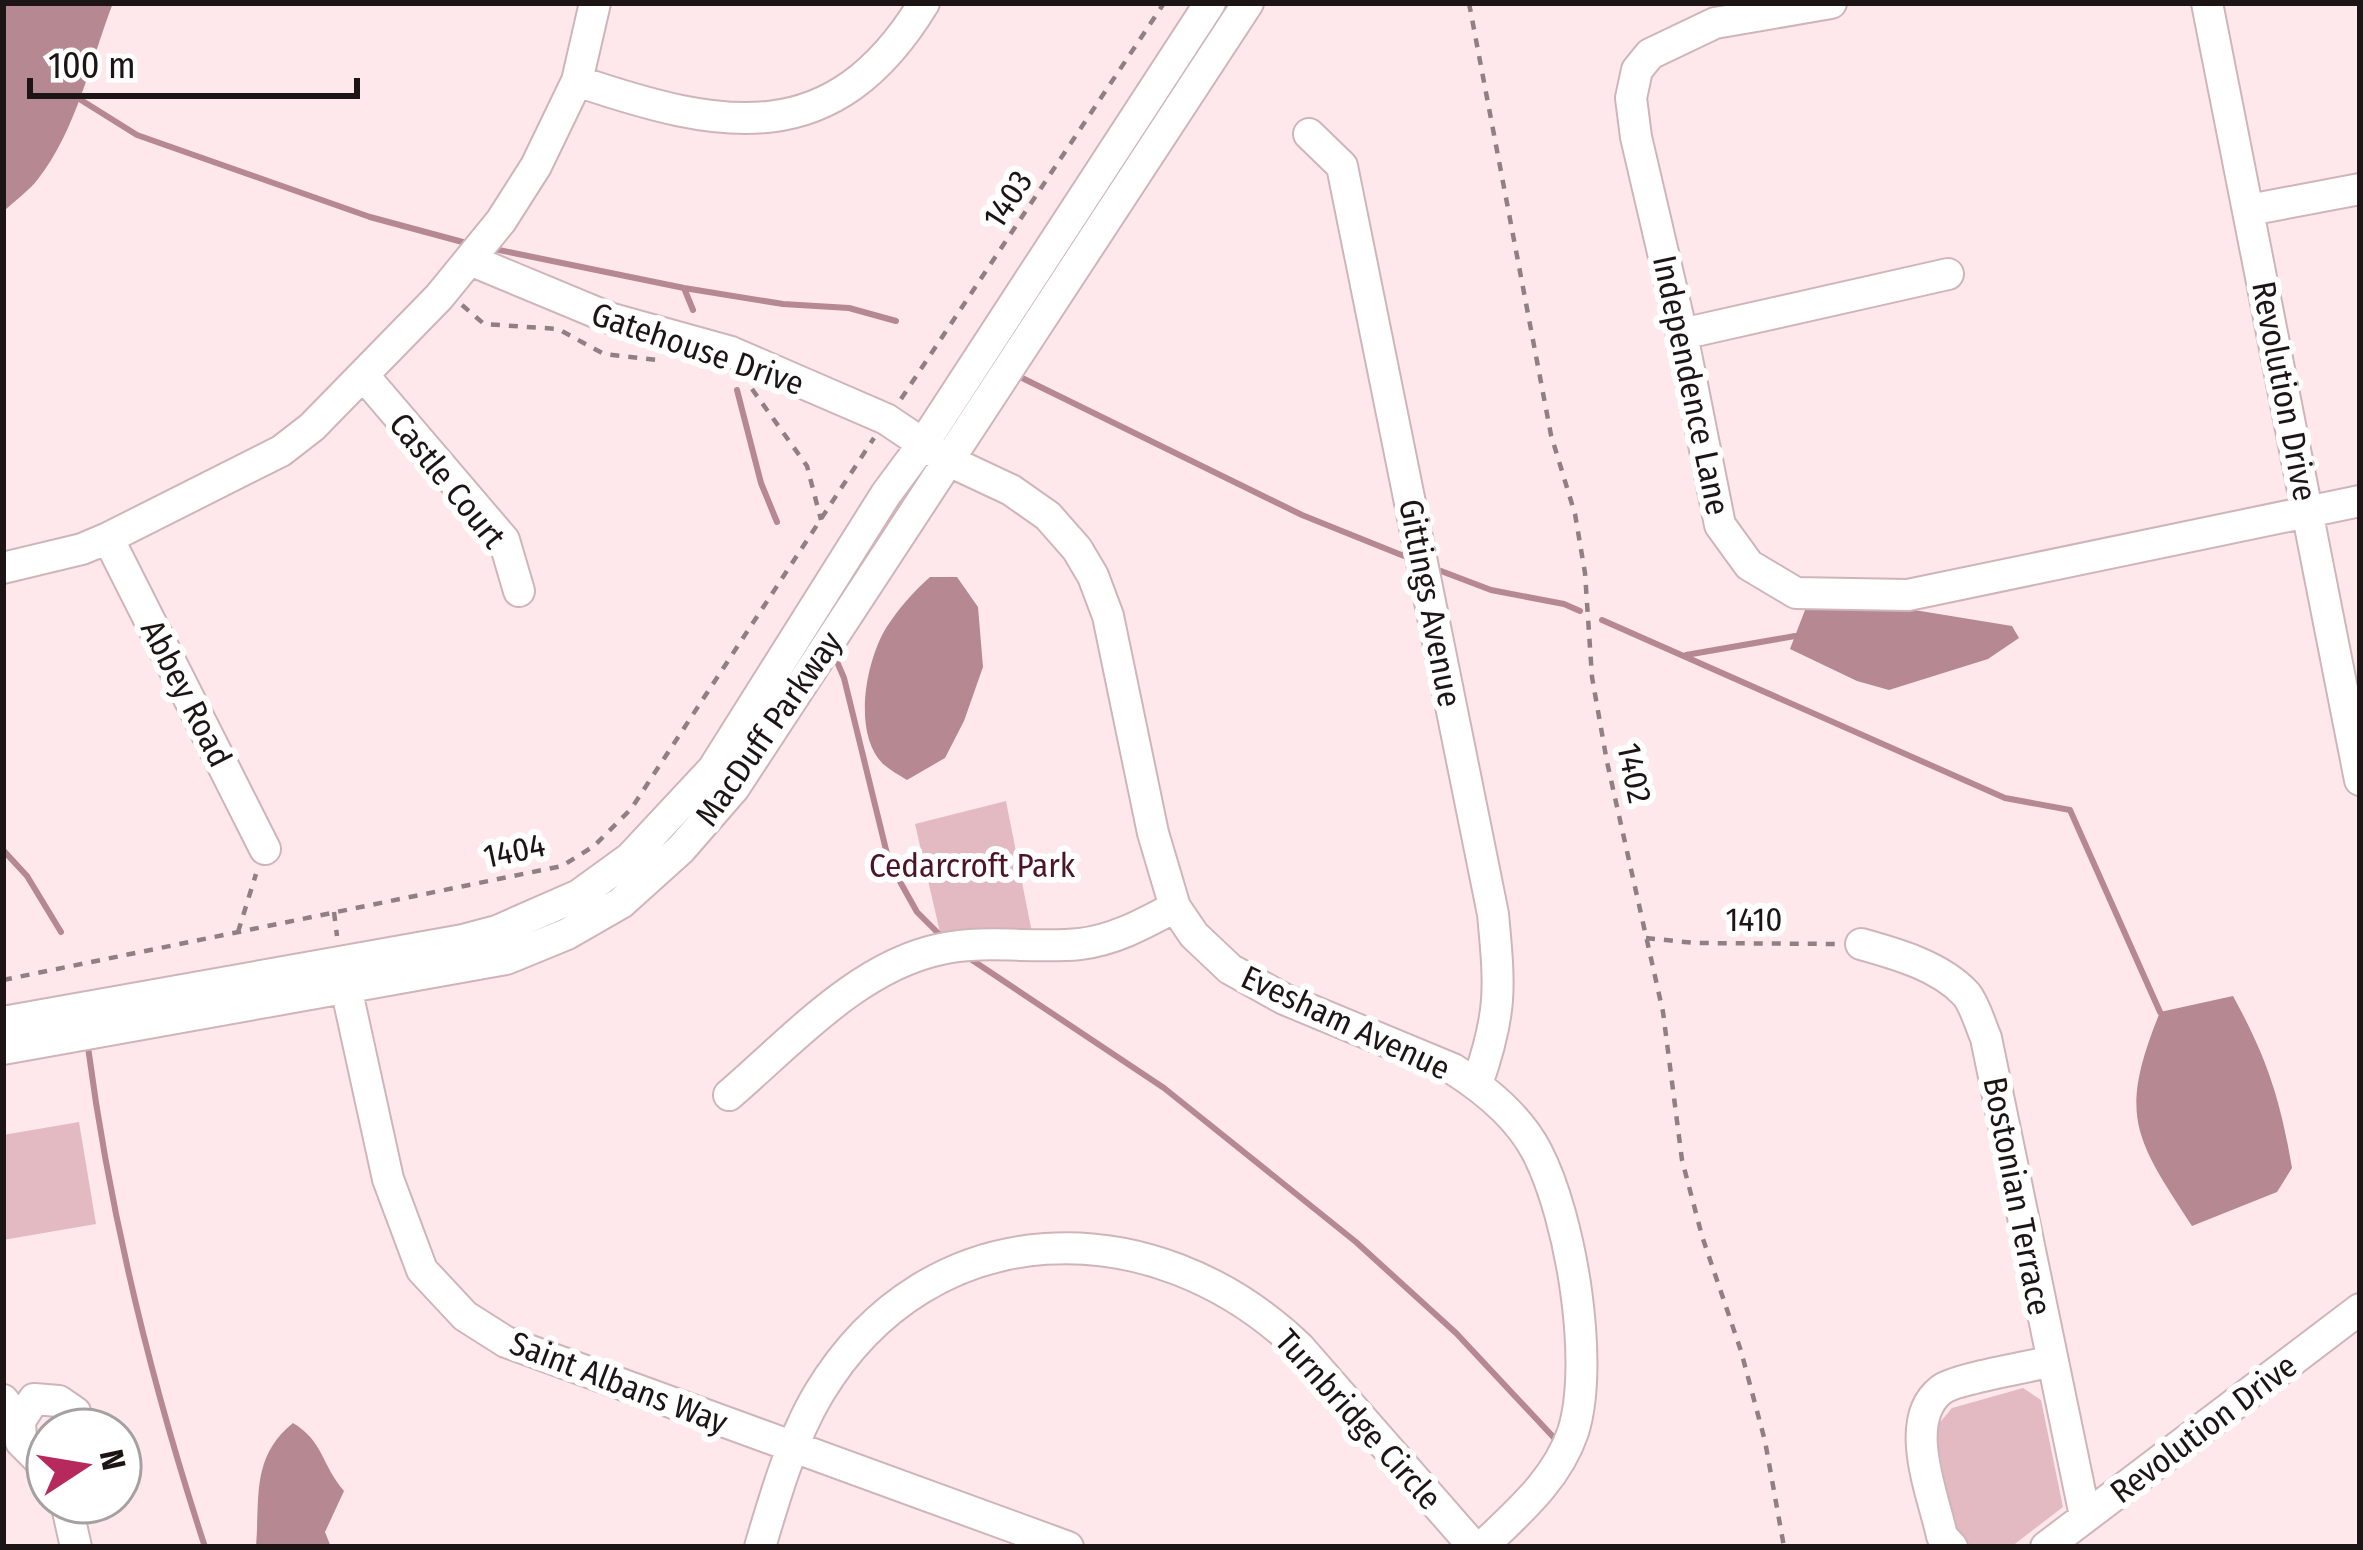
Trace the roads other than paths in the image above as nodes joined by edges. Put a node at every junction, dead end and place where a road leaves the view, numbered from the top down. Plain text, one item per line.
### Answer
1 (595, 3) edge
2 (924, 3) edge
3 (1210, 3) edge
4 (1248, 3) edge
5 (1832, 3) edge
6 (2207, 3) edge
7 (577, 81) junction
8 (1309, 134) dead end
9 (2360, 189) edge
10 (2249, 210) junction
11 (470, 260) junction
12 (1948, 274) dead end
13 (1682, 334) junction
14 (364, 376) junction
15 (935, 452) junction
16 (2360, 501) edge
17 (2309, 512) junction
18 (109, 538) junction
19 (3, 568) edge
20 (519, 591) dead end
21 (2360, 780) edge
22 (265, 849) road end
23 (1175, 907) junction
24 (1861, 944) road end
25 (343, 976) junction
26 (3, 1022) edge
27 (3, 1048) edge
28 (1478, 1084) junction
29 (729, 1095) dead end
30 (2360, 1309) edge
31 (2052, 1361) junction
32 (67, 1406) edge
33 (12, 1410) edge
34 (24, 1445) edge
35 (795, 1448) junction
36 (2085, 1516) junction
37 (760, 1547) edge
38 (1068, 1547) edge
39 (1478, 1547) edge
40 (1952, 1547) edge
41 (2046, 1547) edge

1 - 7 street
2 - 7 street
3 - 15 street, MacDuff Parkway
4 - 15 street, MacDuff Parkway
5 - 13 street, Independence Lane
6 - 10 street, Revolution Drive
7 - 11 street
8 - 28 street, Gittings Avenue
9 - 10 street
10 - 17 street, Revolution Drive
11 - 14 street
11 - 15 street, Gatehouse Drive
12 - 13 street
13 - 17 street, Independence Lane
14 - 18 street
14 - 20 street, Castle Court
15 - 23 street, Evesham Avenue
15 - 25 street, MacDuff Parkway
16 - 17 street, Independence Lane
17 - 21 street, Revolution Drive
18 - 19 street
18 - 22 street, Abbey Road
23 - 28 street, Evesham Avenue
23 - 29 street
24 - 31 street, Bostonian Terrace
25 - 26 street, MacDuff Parkway
25 - 27 street, MacDuff Parkway
25 - 35 street, Saint Albans Way
28 - 39 street, Evesham Avenue
30 - 36 street, Revolution Drive
31 - 36 street, Bostonian Terrace
31 - 40 street
32 - 33 street
33 - 34 street
35 - 37 street, Turnbridge Circle
35 - 38 street, Saint Albans Way
35 - 39 street, Turnbridge Circle
36 - 41 street, Revolution Drive

